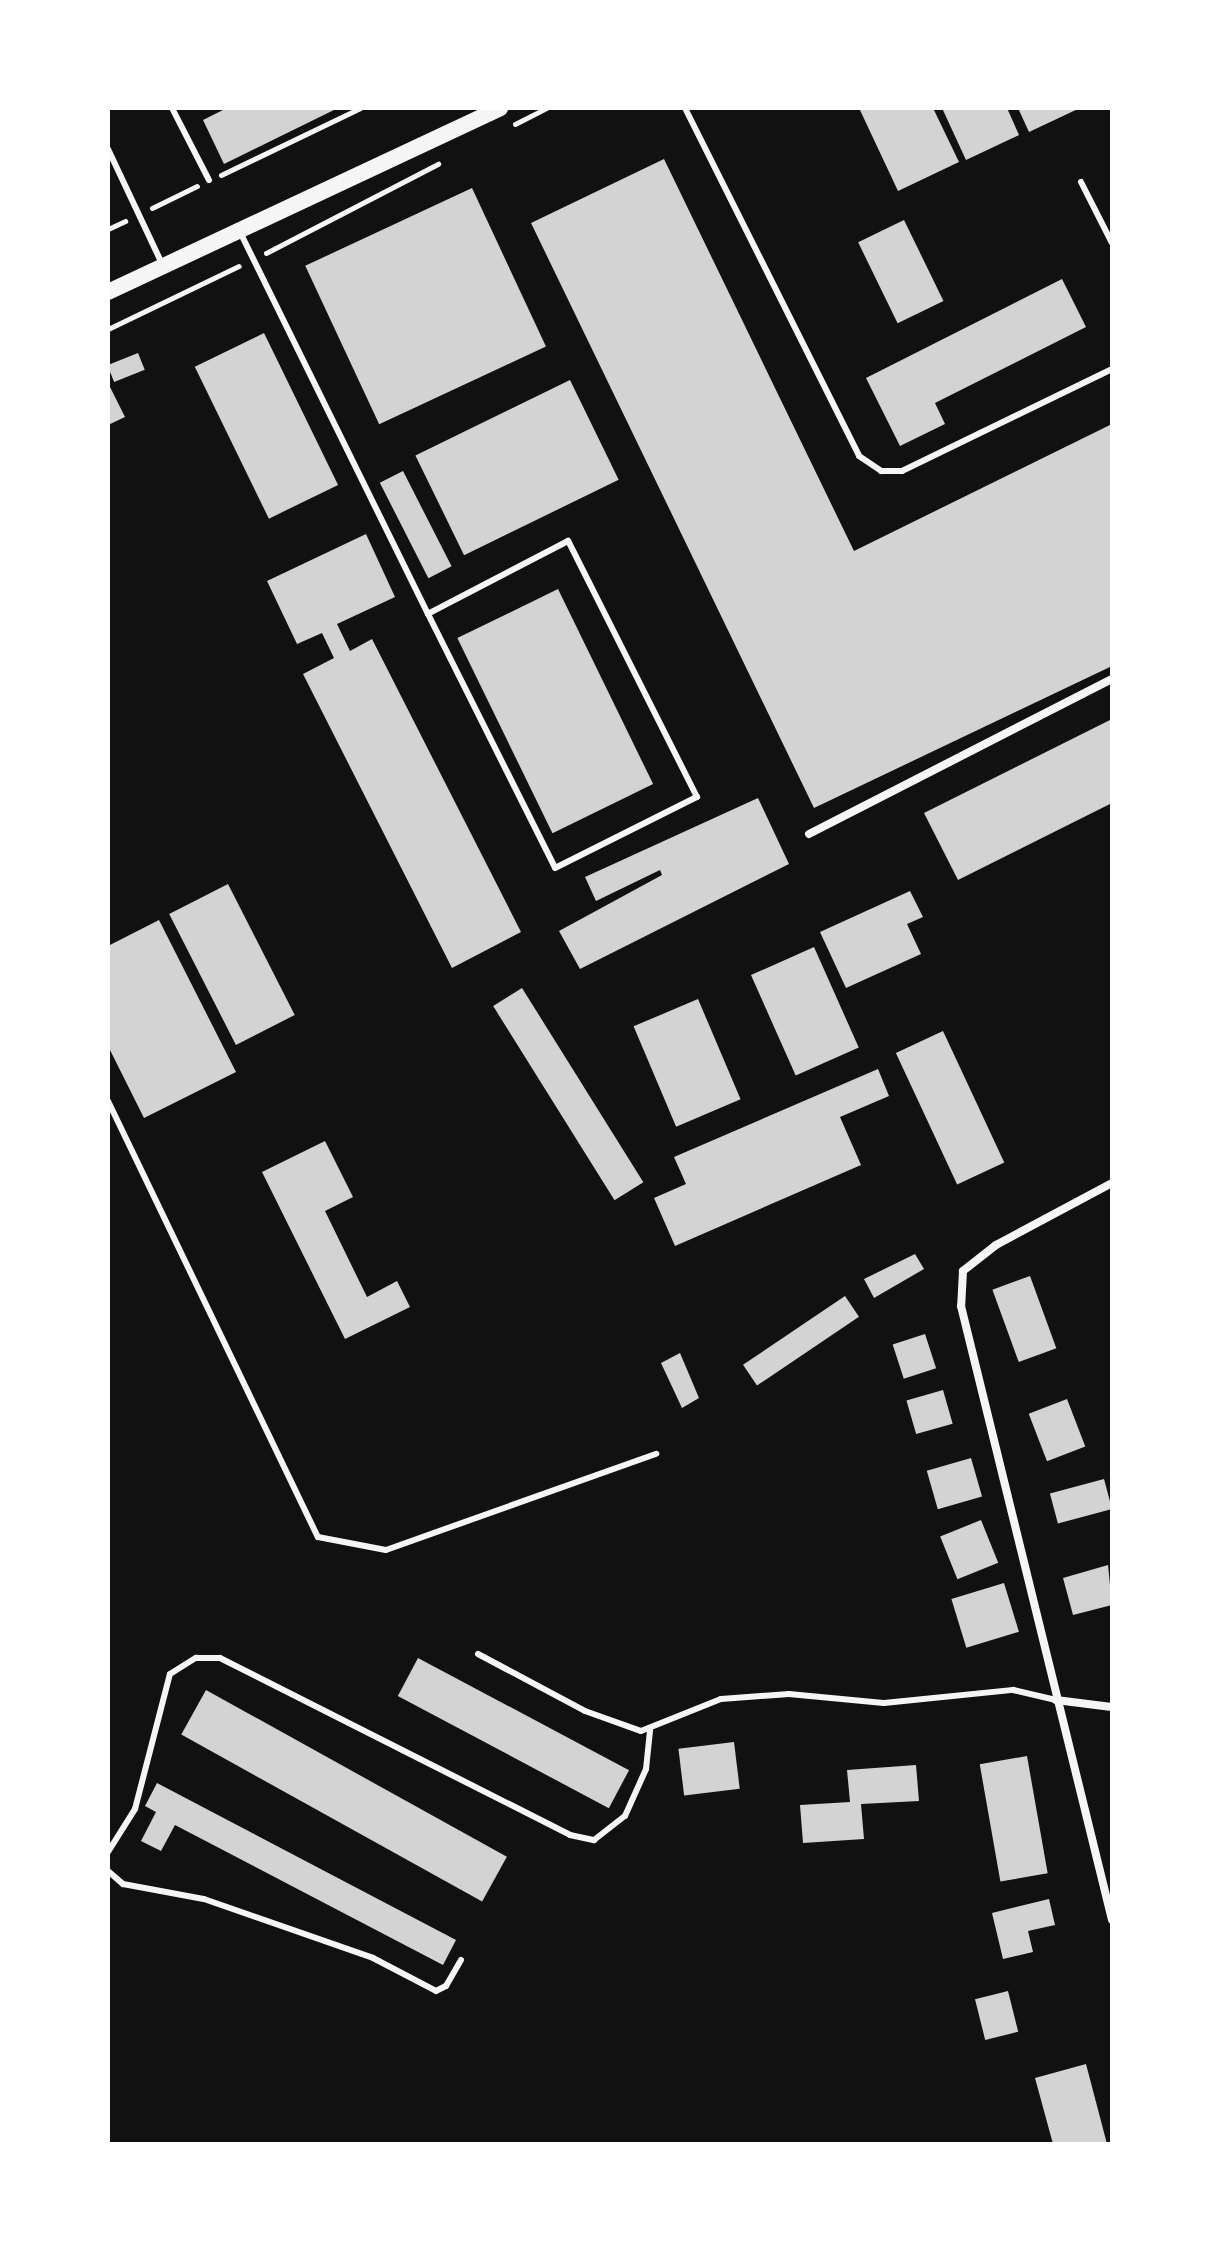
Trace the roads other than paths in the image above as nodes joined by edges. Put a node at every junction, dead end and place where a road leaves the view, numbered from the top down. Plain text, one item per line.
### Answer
1 (172, 108) edge
2 (500, 108) edge
3 (685, 108) edge
4 (108, 149) edge
5 (209, 180) road end
6 (1081, 182) dead end
7 (238, 229) junction
8 (1112, 243) edge
9 (163, 266) junction
10 (108, 292) edge
11 (1112, 369) edge
12 (428, 614) junction
13 (1112, 679) edge
14 (809, 834) dead end
15 (108, 1101) edge
16 (1112, 1183) edge
17 (656, 1454) dead end
18 (478, 1654) dead end
19 (1056, 1700) junction
20 (1112, 1707) edge
21 (650, 1730) junction
22 (108, 1852) edge
23 (108, 1871) edge
24 (1112, 1920) edge
25 (461, 1960) dead end

1 - 5 lane
2 - 7 main road
3 - 11 lane
4 - 9 lane
6 - 8 lane
7 - 9 main road
7 - 12 lane
9 - 10 main road
12 - 12 lane
13 - 14 street
15 - 17 lane
16 - 19 street
18 - 21 lane
19 - 20 street
19 - 21 lane
19 - 24 street
21 - 22 lane
23 - 25 lane

